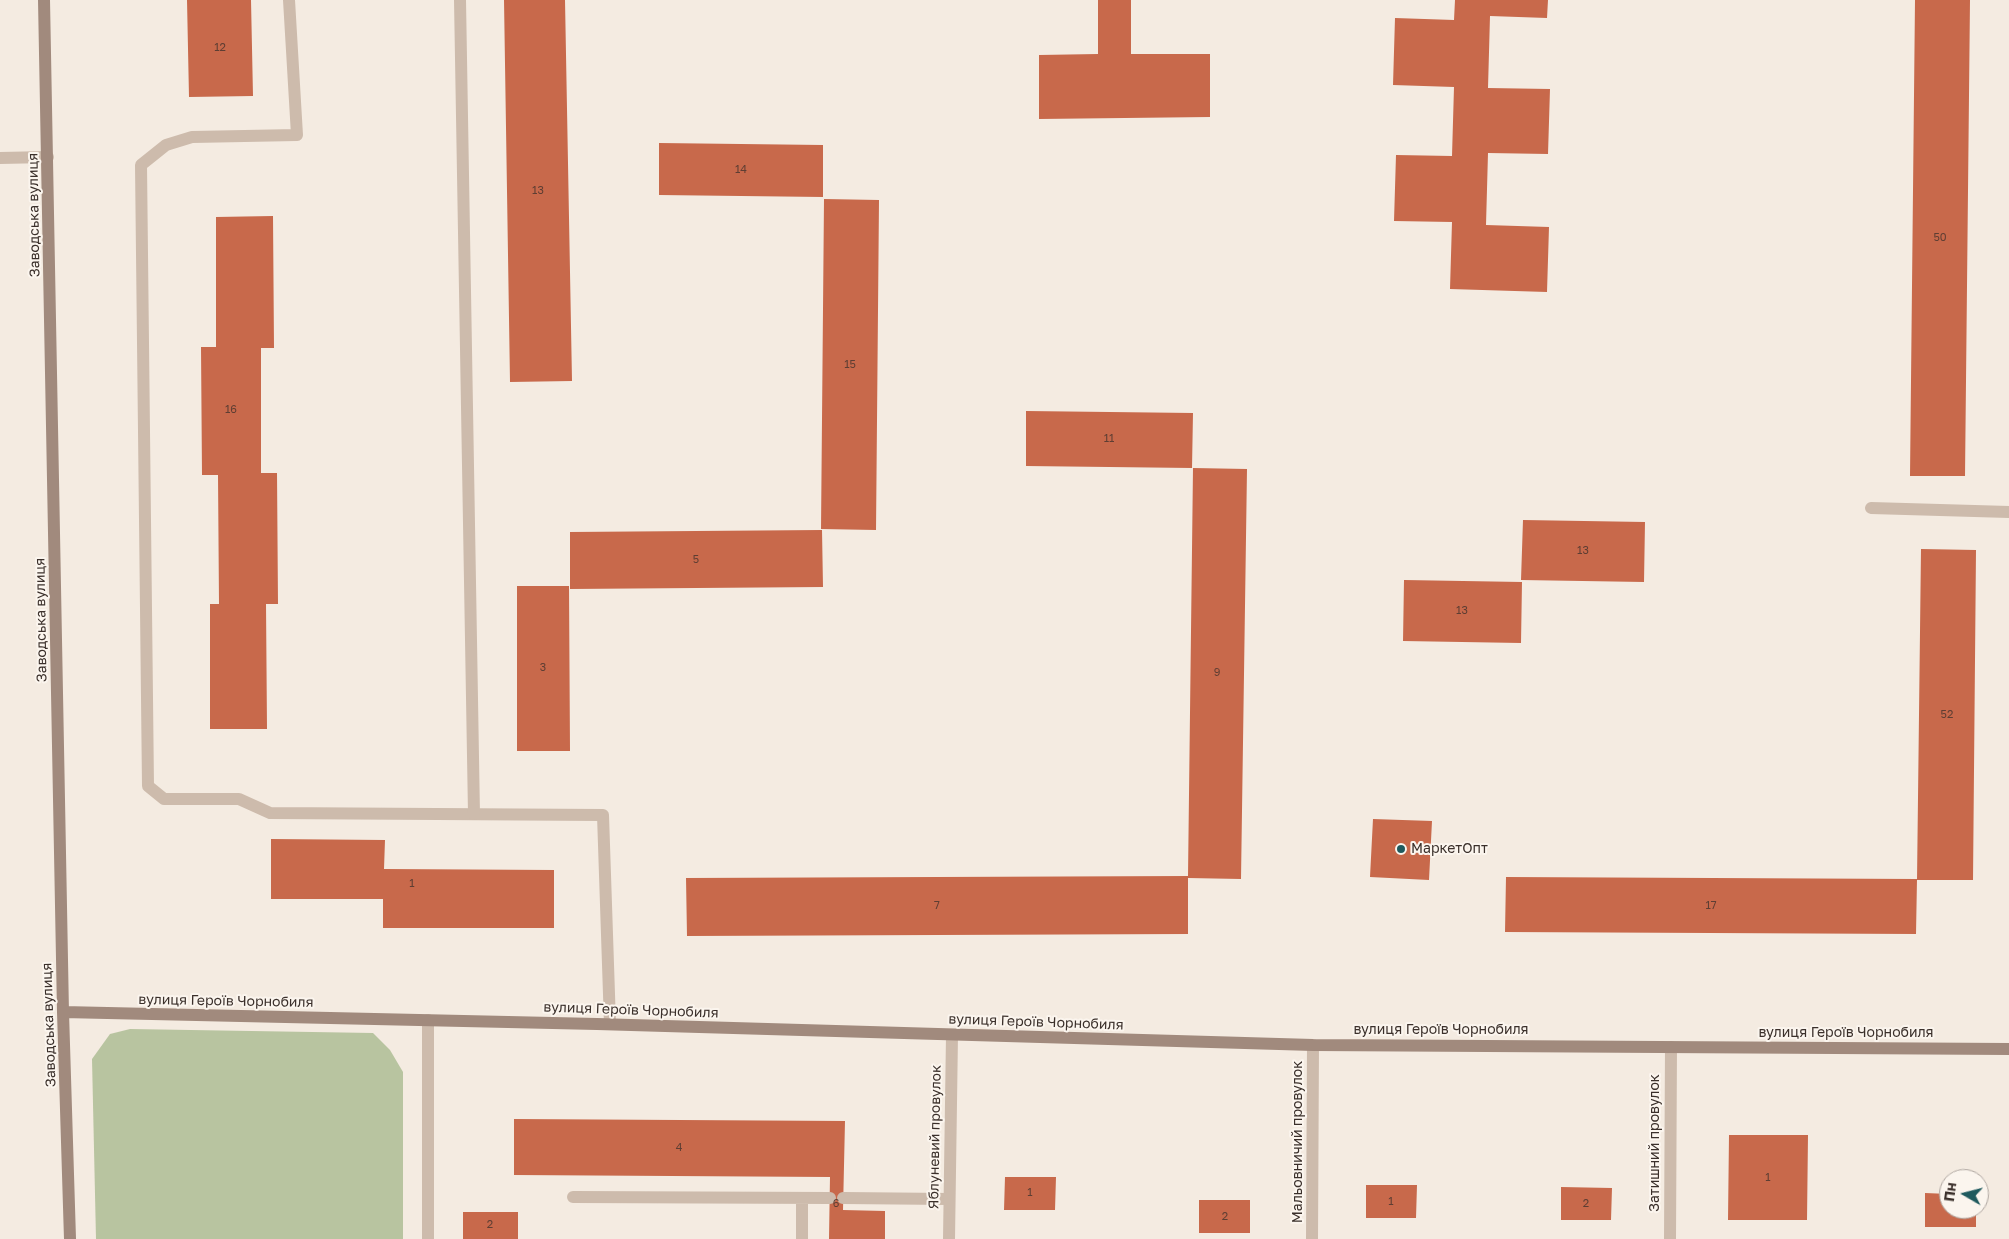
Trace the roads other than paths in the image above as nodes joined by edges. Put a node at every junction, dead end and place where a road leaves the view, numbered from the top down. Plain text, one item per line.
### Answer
1 (44, 0) edge
2 (289, 0) edge
3 (460, 0) edge
4 (48, 157) junction
5 (0, 158) edge
6 (1871, 508) dead end
7 (2009, 512) edge
8 (474, 814) junction
9 (63, 1012) junction
10 (428, 1020) junction
11 (610, 1024) junction
12 (952, 1035) junction
13 (1313, 1045) junction
14 (1671, 1047) junction
15 (2009, 1049) edge
16 (573, 1197) dead end
17 (802, 1198) junction
18 (830, 1198) dead end
19 (843, 1198) dead end
20 (949, 1199) junction
21 (70, 1239) edge
22 (428, 1239) edge
23 (802, 1239) edge
24 (949, 1239) edge
25 (1312, 1239) edge
26 (1670, 1239) edge

1 - 4 street, Заводська вулиця
2 - 8 street
3 - 8 street
4 - 5 street
4 - 9 street, Заводська вулиця
6 - 7 street
8 - 11 street
9 - 10 street, вулиця Героїв Чорнобиля
9 - 21 street, Заводська вулиця
10 - 11 street, вулиця Героїв Чорнобиля
10 - 22 street
11 - 12 street, вулиця Героїв Чорнобиля
12 - 13 street, вулиця Героїв Чорнобиля
12 - 20 street, Яблуневий провулок
13 - 14 street, вулиця Героїв Чорнобиля
13 - 25 street, Мальовничий провулок
14 - 15 street, вулиця Героїв Чорнобиля
14 - 26 street, Затишний провулок
16 - 17 street
17 - 18 street
17 - 23 street
19 - 20 street
20 - 24 street, Яблуневий провулок

